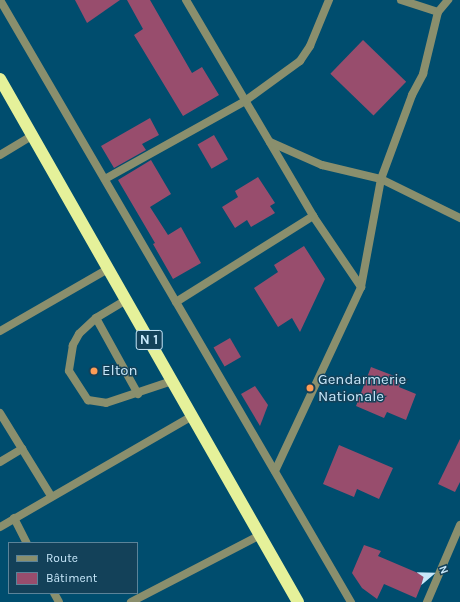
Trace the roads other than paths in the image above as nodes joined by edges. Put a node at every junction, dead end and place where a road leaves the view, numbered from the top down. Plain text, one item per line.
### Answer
1 (0, 0) edge
2 (186, 0) edge
3 (329, 0) edge
4 (401, 0) edge
5 (448, 0) edge
6 (438, 12) junction
7 (0, 79) edge
8 (245, 101) junction
9 (33, 135) junction
10 (270, 142) junction
11 (0, 155) edge
12 (105, 179) junction
13 (381, 179) junction
14 (313, 216) junction
15 (460, 218) edge
16 (108, 269) junction
17 (361, 287) junction
18 (126, 300) junction
19 (176, 302) junction
20 (96, 318) junction
21 (0, 331) edge
22 (172, 381) junction
23 (138, 394) junction
24 (0, 414) edge
25 (192, 416) junction
26 (22, 449) junction
27 (0, 462) edge
28 (275, 471) junction
29 (51, 496) junction
30 (14, 518) junction
31 (460, 525) edge
32 (0, 527) edge
33 (260, 535) junction
34 (26, 542) edge
35 (131, 602) edge
36 (298, 602) edge
37 (351, 602) edge
38 (426, 602) edge

1 - 12 street
2 - 8 street
3 - 8 street
4 - 6 street
5 - 6 street
6 - 13 street
7 - 9 highway, N 1
8 - 10 street
8 - 12 street
9 - 11 street
9 - 16 highway, N 1
10 - 13 street
10 - 14 street
12 - 19 street
13 - 15 street
13 - 17 street
14 - 17 street
14 - 19 street
16 - 18 highway, N 1
16 - 21 street
17 - 28 street
18 - 20 street
18 - 22 highway, N 1
19 - 28 street
20 - 23 street
20 - 23 street
22 - 23 street
22 - 25 highway, N 1
24 - 26 street
25 - 29 street
25 - 33 highway, N 1
26 - 27 street
26 - 29 street
28 - 37 street
29 - 30 street
30 - 32 street
30 - 34 street
31 - 38 street
33 - 35 street
33 - 36 highway, N 1

